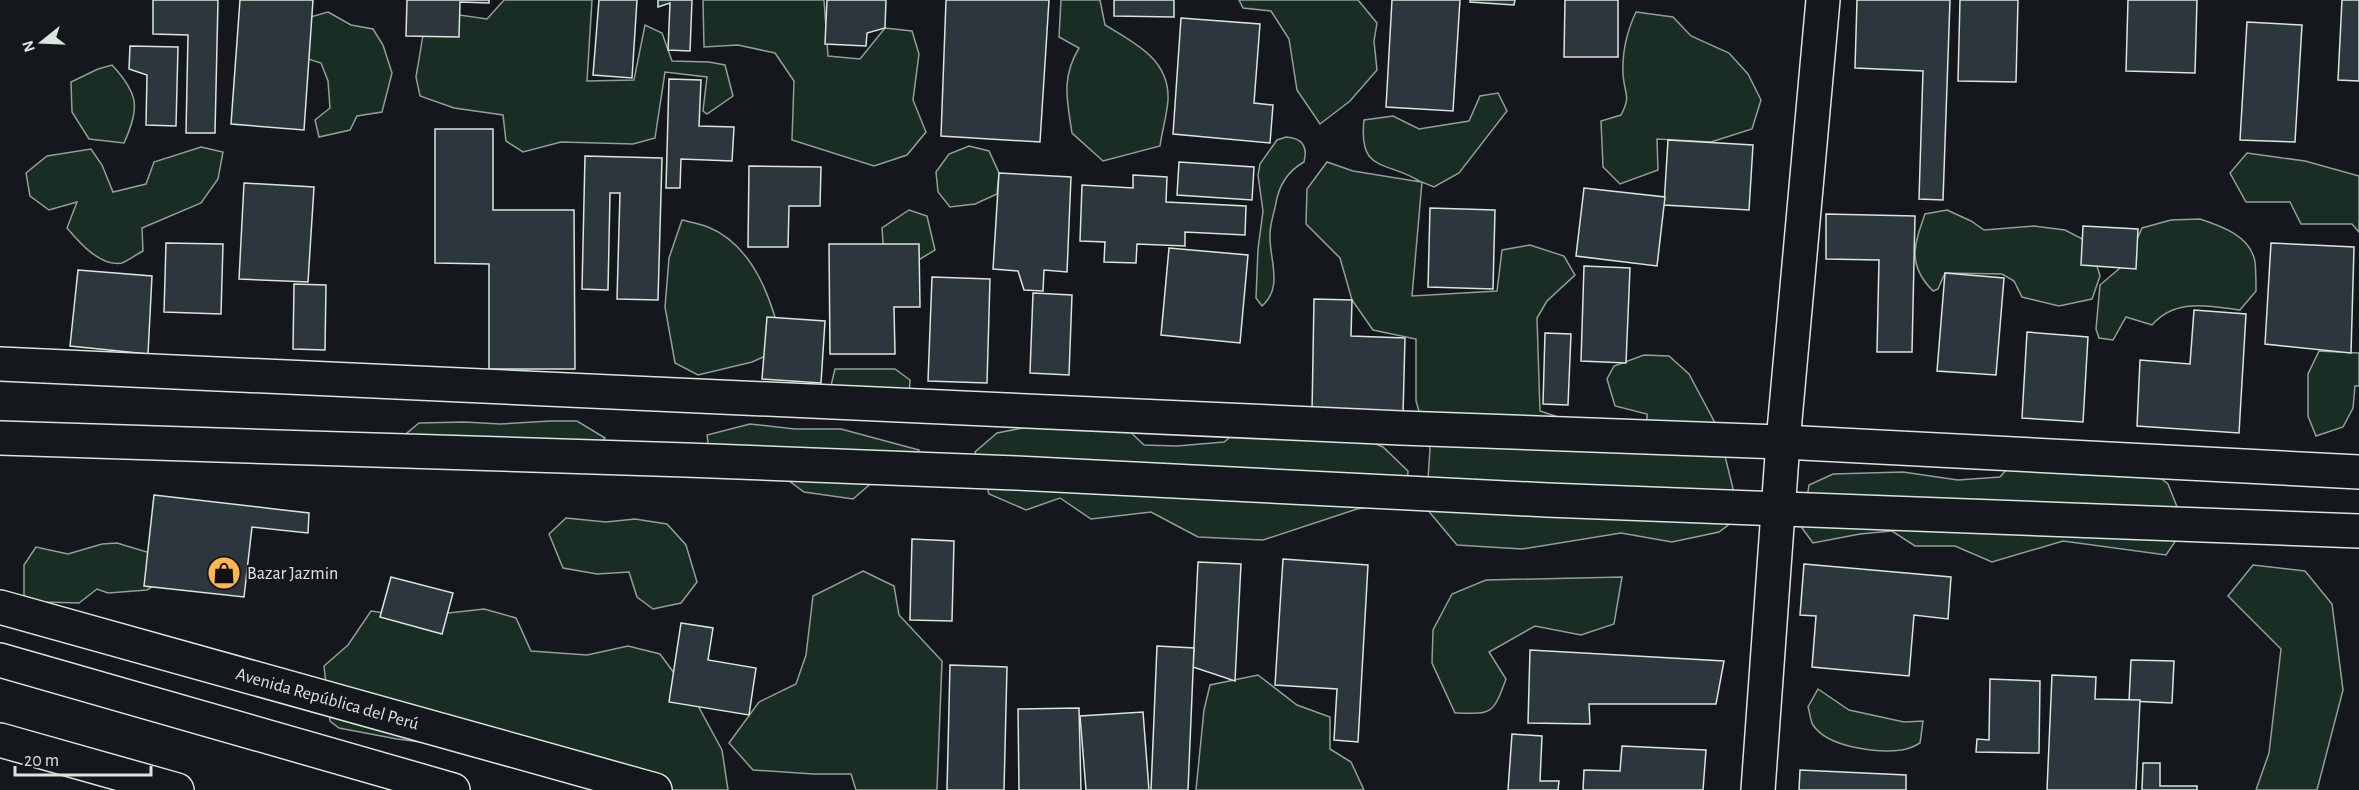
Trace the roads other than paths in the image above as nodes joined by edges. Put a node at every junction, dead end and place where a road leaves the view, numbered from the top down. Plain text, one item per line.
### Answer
1 (1824, 0) edge
2 (0, 364) edge
3 (0, 438) edge
4 (1783, 442) junction
5 (2359, 472) edge
6 (1778, 509) junction
7 (2359, 531) edge
8 (0, 607) edge
9 (0, 660) edge
10 (0, 740) edge
11 (177, 790) edge
12 (453, 790) edge
13 (655, 790) edge
14 (1758, 790) edge

1 - 4 main road
2 - 4 main road
3 - 6 main road
4 - 5 main road
4 - 6 main road
6 - 7 main road
6 - 14 main road
8 - 13 main road, Avenida República del Perú
9 - 12 main road
10 - 11 main road

